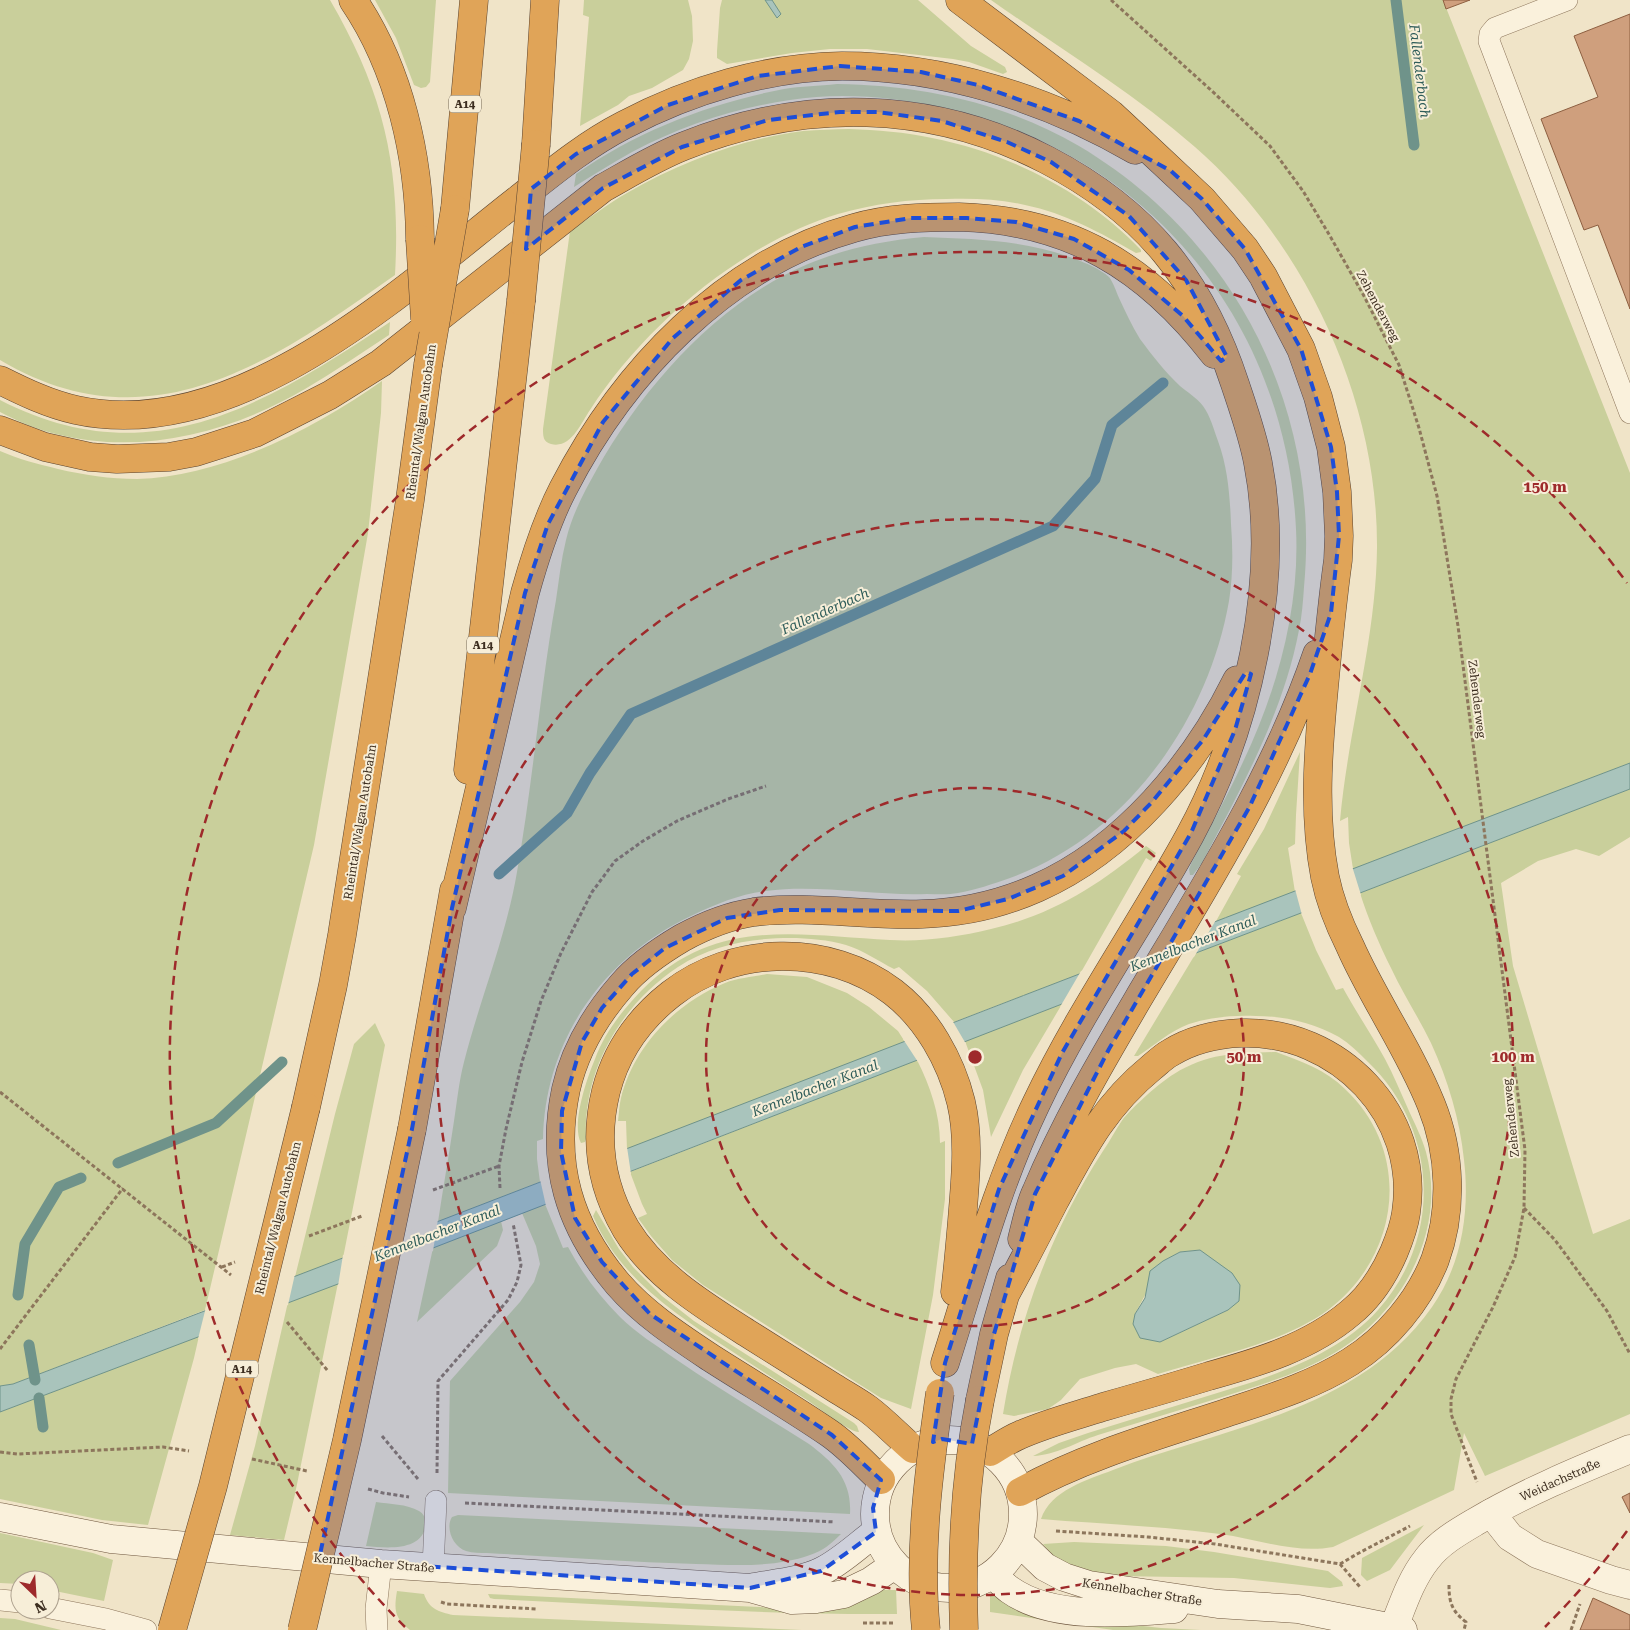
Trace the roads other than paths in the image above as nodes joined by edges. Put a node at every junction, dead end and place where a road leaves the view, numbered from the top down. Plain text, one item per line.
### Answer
1 (354, 0) edge
2 (474, 0) edge
3 (545, 0) edge
4 (960, 0) edge
5 (1566, 0) edge
6 (1171, 171) junction
7 (428, 365) junction
8 (0, 380) edge
9 (1237, 391) junction
10 (1630, 413) edge
11 (0, 430) edge
12 (1331, 613) junction
13 (1256, 643) junction
14 (452, 908) junction
15 (1005, 1295) junction
16 (946, 1363) junction
17 (913, 1449) junction
18 (1630, 1449) edge
19 (990, 1452) junction
20 (881, 1480) junction
21 (1020, 1492) junction
22 (436, 1501) road end
23 (1486, 1501) junction
24 (0, 1517) edge
25 (876, 1532) junction
26 (1019, 1542) junction
27 (381, 1564) junction
28 (894, 1565) junction
29 (433, 1568) junction
30 (993, 1574) junction
31 (1630, 1585) edge
32 (750, 1588) junction
33 (1218, 1604) junction
34 (60, 1610) edge
35 (1398, 1629) edge
36 (146, 1630) edge
37 (172, 1630) edge
38 (302, 1630) edge
39 (377, 1630) edge
40 (926, 1630) edge
41 (964, 1630) edge

1 - 7 highway, bridge
2 - 7 highway, Rheintal/Walgau Autobahn / A14, bridge
3 - 14 highway, A14, bridge
4 - 6 highway
5 - 10 lane
6 - 8 highway
6 - 12 highway
7 - 37 highway, Rheintal/Walgau Autobahn / A14, bridge
9 - 11 highway
9 - 13 highway
9 - 14 highway
12 - 15 highway
12 - 21 highway
13 - 16 highway
13 - 20 highway
14 - 38 highway, A14, bridge
15 - 19 highway
15 - 41 highway, bridge
16 - 17 highway
16 - 40 highway, bridge
17 - 19 main road
17 - 20 main road
18 - 23 main road, Weidachstraße
19 - 21 main road
20 - 25 main road
21 - 26 main road
22 - 29 lane
23 - 31 main road
23 - 35 main road, Weidachstraße
24 - 27 main road, Kennelbacher Straße
25 - 28 main road
25 - 32 main road, Kennelbacher Straße
26 - 30 main road
26 - 33 main road, Kennelbacher Straße
27 - 29 main road, Kennelbacher Straße
27 - 39 lane
28 - 30 main road
28 - 32 main road, Kennelbacher Straße
29 - 32 main road, Kennelbacher Straße
30 - 33 main road, Kennelbacher Straße
33 - 35 main road, Kennelbacher Straße
34 - 36 lane

